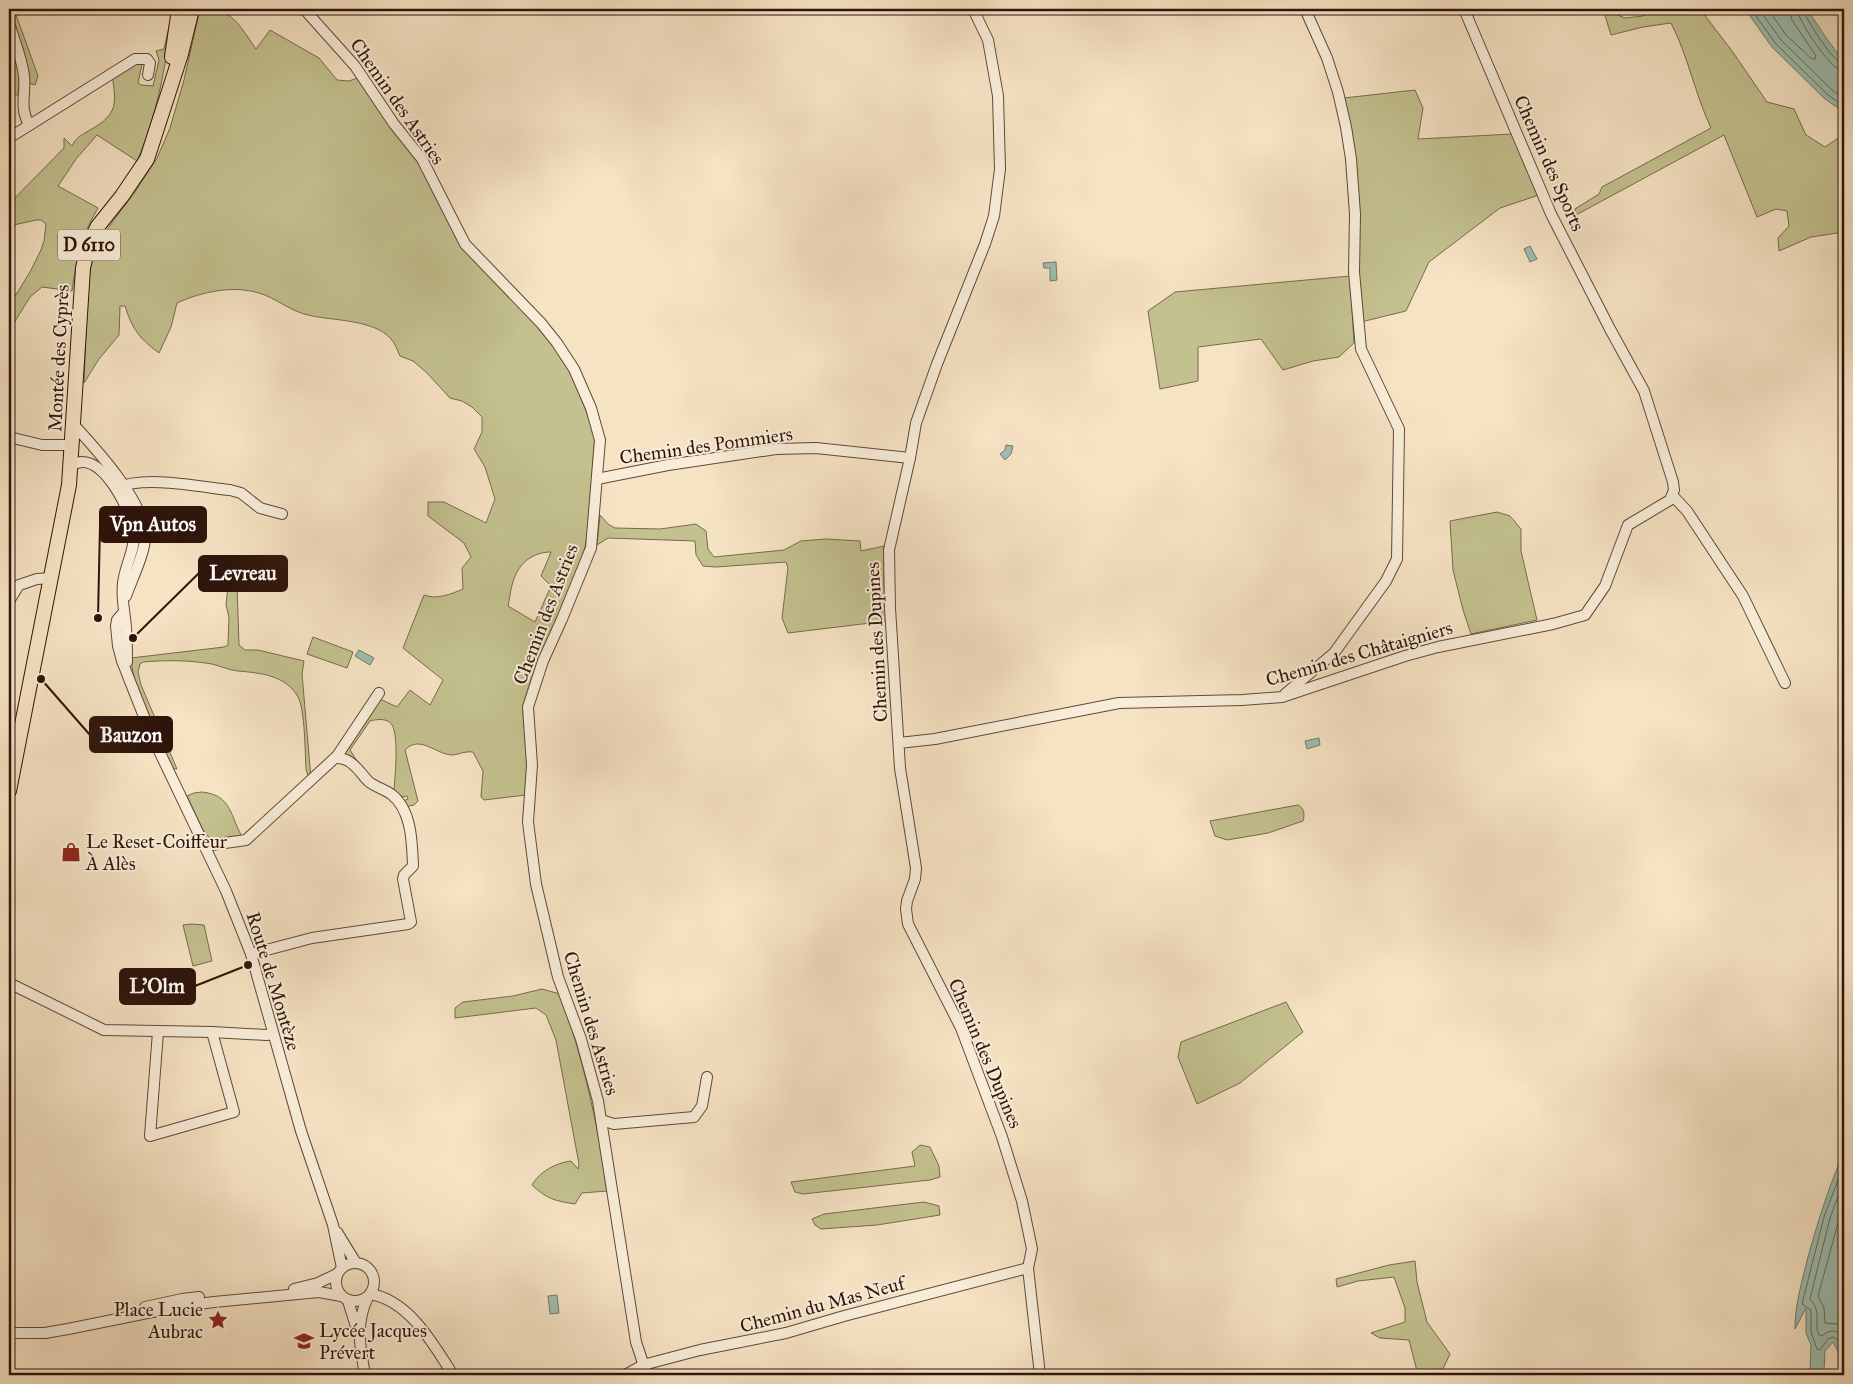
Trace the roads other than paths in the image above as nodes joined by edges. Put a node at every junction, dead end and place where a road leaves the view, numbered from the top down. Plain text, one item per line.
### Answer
1 (179, 9) edge
2 (192, 9) edge
3 (304, 9) edge
4 (974, 9) edge
5 (1305, 9) edge
6 (1464, 9) edge
7 (9, 23) edge
8 (148, 75) dead end
9 (170, 87) junction
10 (29, 126) junction
11 (9, 138) edge
12 (74, 425) junction
13 (9, 437) edge
14 (72, 445) junction
15 (910, 458) junction
16 (70, 466) junction
17 (597, 479) junction
18 (120, 487) junction
19 (1673, 496) junction
20 (282, 514) dead end
21 (51, 578) junction
22 (9, 580) edge
23 (19, 585) junction
24 (9, 601) edge
25 (1785, 683) dead end
26 (379, 693) dead end
27 (1282, 697) junction
28 (899, 743) junction
29 (335, 758) junction
30 (9, 791) edge
31 (204, 846) junction
32 (251, 954) junction
33 (9, 983) edge
34 (158, 1032) junction
35 (212, 1032) junction
36 (273, 1034) junction
37 (707, 1077) dead end
38 (601, 1120) junction
39 (332, 1225) junction
40 (356, 1263) junction
41 (1028, 1268) junction
42 (340, 1271) junction
43 (373, 1293) junction
44 (344, 1298) junction
45 (9, 1328) edge
46 (9, 1333) edge
47 (358, 1334) junction
48 (643, 1365) junction
49 (365, 1375) edge
50 (452, 1375) edge
51 (625, 1375) edge
52 (648, 1375) edge
53 (1040, 1375) edge

1 - 9 main road, Montée des Cyprès / D 6110
2 - 9 main road, Montée des Cyprès / D 6110
3 - 17 street, Chemin des Astries
4 - 15 street, Chemin des Dupines
5 - 27 street
6 - 19 street, Chemin des Sports
7 - 10 street
8 - 10 street
9 - 12 main road, Montée des Cyprès / D 6110
10 - 11 street
12 - 14 main road, Montée des Cyprès / D 6110
12 - 18 street, Route de Montèze
13 - 14 street, Montée des Cyprès
14 - 16 main road, Montée des Cyprès / D 6110
15 - 17 street, Chemin des Pommiers
15 - 28 street, Chemin des Dupines
16 - 18 street, Route de Montèze
16 - 21 main road, Montée des Cyprès / D 6110
17 - 38 street, Chemin des Astries
18 - 20 street
18 - 31 street, Route de Montèze
19 - 25 street
19 - 27 street, Chemin des Châtaigniers
21 - 23 street
21 - 30 main road, Montée des Cyprès / D 6110
22 - 23 street
23 - 24 street
26 - 29 street
27 - 28 street, Chemin des Châtaigniers
28 - 41 street, Chemin des Dupines
29 - 31 street
29 - 32 street
31 - 32 street, Route de Montèze
32 - 36 street, Route de Montèze
33 - 34 street
34 - 35 street
34 - 35 street
35 - 36 street
36 - 39 street, Route de Montèze
37 - 38 street
38 - 48 street, Chemin des Astries
39 - 40 street, Route de Montèze
39 - 42 street, Route de Montèze
40 - 42 street
40 - 43 street
41 - 48 street, Chemin du Mas Neuf
41 - 53 street, Chemin des Dupines
42 - 44 street
42 - 45 street
43 - 44 street
43 - 47 street
43 - 50 street
44 - 46 street
44 - 47 street
47 - 49 street
48 - 51 street, Chemin du Mas Neuf
48 - 52 street, Chemin des Astries

